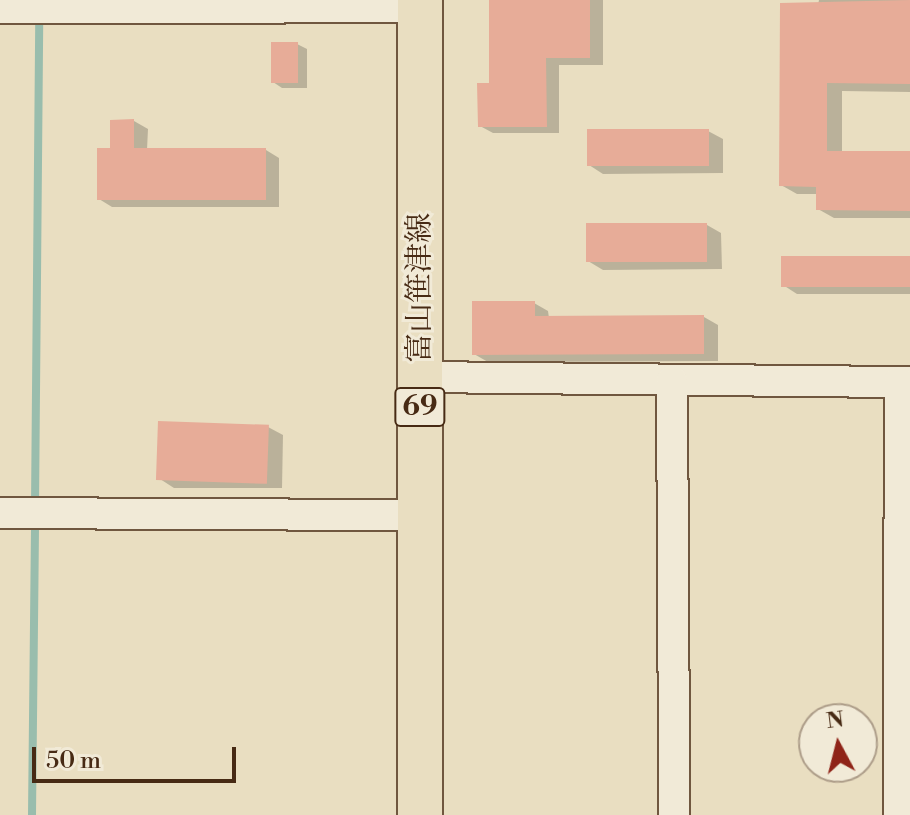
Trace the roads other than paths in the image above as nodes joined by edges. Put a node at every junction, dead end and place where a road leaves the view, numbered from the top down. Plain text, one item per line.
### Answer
1 (420, 3) edge
2 (0, 8) edge
3 (419, 377) junction
4 (672, 381) junction
5 (905, 382) edge
6 (0, 513) edge
7 (420, 515) junction
8 (420, 815) edge
9 (674, 815) edge
10 (899, 815) edge

1 - 2 street
1 - 3 main road, 富山笹津線 / 69
3 - 4 street
3 - 7 main road, 富山笹津線 / 69
4 - 5 street
4 - 9 street
5 - 10 street
6 - 7 street
7 - 8 main road, 富山笹津線 / 69

